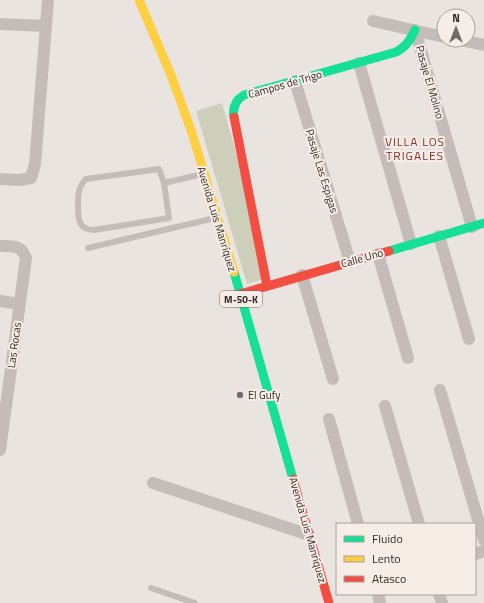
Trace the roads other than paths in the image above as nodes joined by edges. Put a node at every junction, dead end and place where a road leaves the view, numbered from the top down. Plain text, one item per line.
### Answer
1 (48, 0) edge
2 (139, 0) edge
3 (374, 21) dead end
4 (0, 24) edge
5 (46, 26) junction
6 (415, 30) junction
7 (436, 35) edge
8 (358, 63) junction
9 (295, 81) junction
10 (204, 174) junction
11 (0, 179) edge
12 (164, 183) junction
13 (217, 217) junction
14 (478, 225) edge
15 (439, 236) junction
16 (411, 244) junction
17 (6, 246) edge
18 (88, 248) dead end
19 (378, 254) junction
20 (350, 262) junction
21 (302, 275) junction
22 (267, 286) junction
23 (240, 294) junction
24 (0, 301) edge
25 (20, 304) junction
26 (469, 339) dead end
27 (408, 358) dead end
28 (6, 366) edge
29 (334, 379) dead end
30 (440, 390) dead end
31 (385, 406) dead end
32 (329, 419) dead end
33 (1, 429) edge
34 (0, 450) edge
35 (154, 483) dead end
36 (358, 523) edge
37 (419, 523) edge
38 (309, 535) junction
39 (484, 540) edge
40 (151, 588) dead end
41 (331, 598) edge
42 (195, 603) edge

1 - 5 street
2 - 10 street, Avenida Luis Manríquez / M-50-K
3 - 6 street
4 - 5 street
5 - 11 street
6 - 7 street
6 - 8 street, Campos de Trigo
6 - 14 street, Pasaje El Molino
8 - 9 street, Campos de Trigo
8 - 16 street
9 - 20 street, Pasaje Las Espigas
9 - 22 street, Campos de Trigo
10 - 12 lane
10 - 13 street, Avenida Luis Manríquez / M-50-K
12 - 12 lane
13 - 18 lane
13 - 23 street, Avenida Luis Manríquez / M-50-K
14 - 15 street, Calle Uno
15 - 16 street, Calle Uno
15 - 26 street
16 - 19 street, Calle Uno
17 - 25 street, Las Rocas
19 - 20 street, Calle Uno
19 - 27 street
20 - 21 street, Calle Uno
21 - 22 street, Calle Uno
21 - 29 street
22 - 23 street, Calle Uno
23 - 38 street, Avenida Luis Manríquez / M-50-K
24 - 25 street
25 - 28 street, Las Rocas
28 - 33 street, Las Rocas
30 - 39 street
31 - 37 street
32 - 36 street
33 - 34 street, Las Rocas
35 - 38 street
38 - 41 street, Avenida Luis Manríquez / M-50-K
40 - 42 lane

